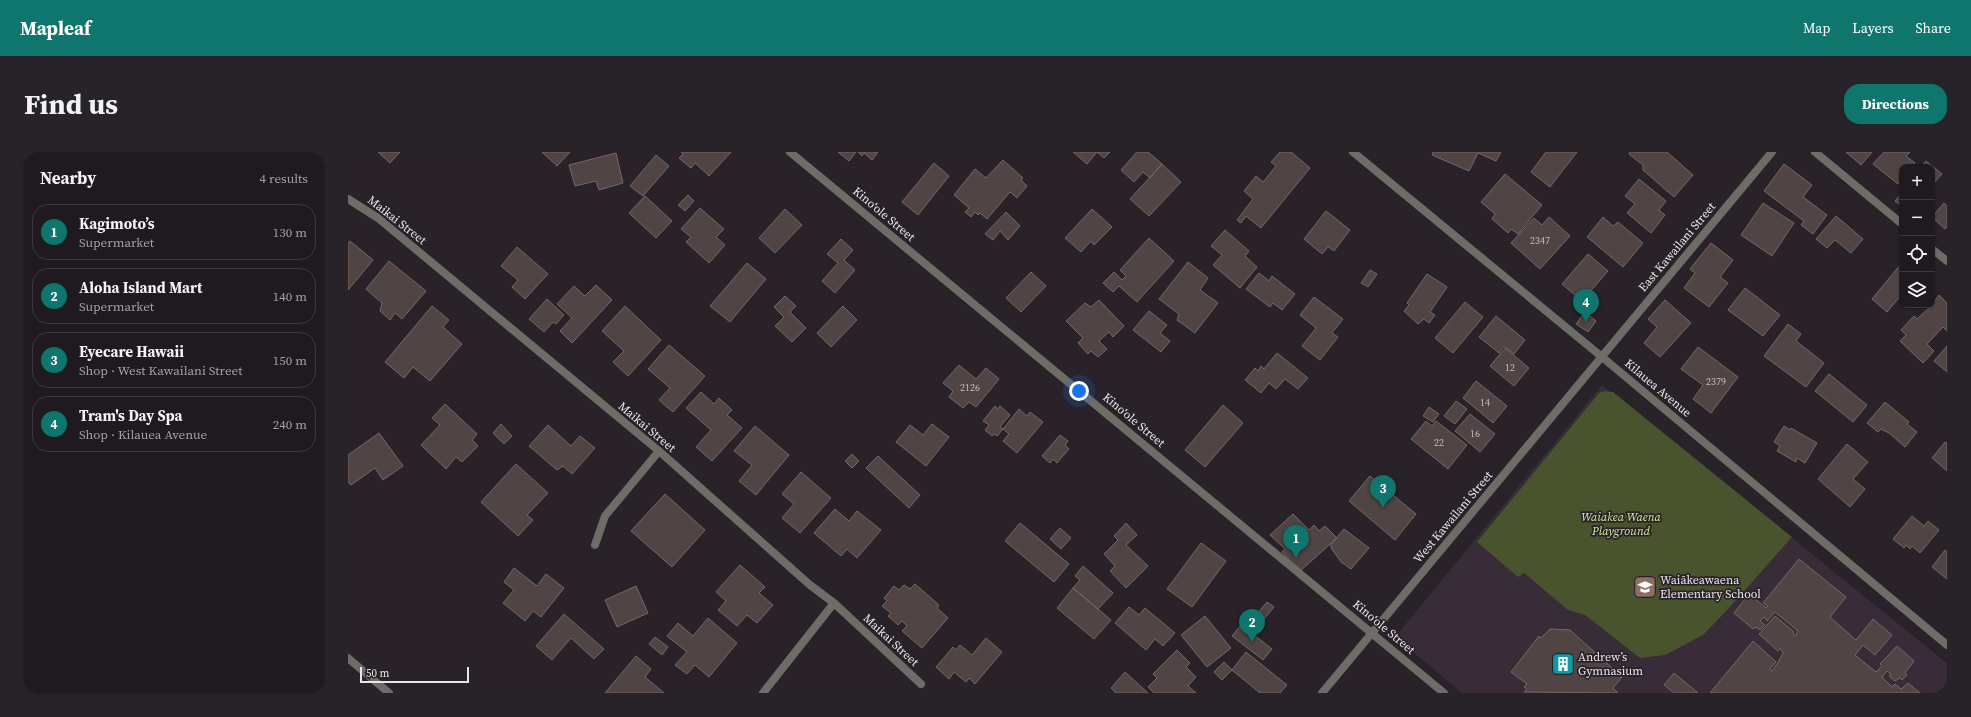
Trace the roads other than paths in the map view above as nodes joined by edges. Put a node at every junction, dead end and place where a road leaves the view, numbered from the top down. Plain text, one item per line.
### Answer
1 (790, 152) edge
2 (1353, 152) edge
3 (1772, 152) edge
4 (1814, 152) edge
5 (348, 199) edge
6 (1899, 222) edge
7 (1935, 252) edge
8 (1947, 262) edge
9 (1602, 357) junction
10 (658, 451) junction
11 (596, 546) dead end
12 (834, 603) junction
13 (1372, 633) junction
14 (1947, 645) edge
15 (348, 658) edge
16 (921, 684) dead end
17 (389, 693) edge
18 (763, 693) edge
19 (1322, 693) edge
20 (1444, 693) edge

1 - 13 street, Kinoʻole Street
2 - 9 street, Kilauea Avenue
3 - 9 street, East Kawailani Street
4 - 6 street
5 - 10 street, Maikai Street
7 - 8 street
9 - 13 street, West Kawailani Street
9 - 14 street, Kilauea Avenue
10 - 11 street
10 - 12 street, Maikai Street
12 - 16 street, Maikai Street
12 - 18 street
13 - 19 street, West Kawailani Street
13 - 20 street, Kinoʻole Street
15 - 17 street

